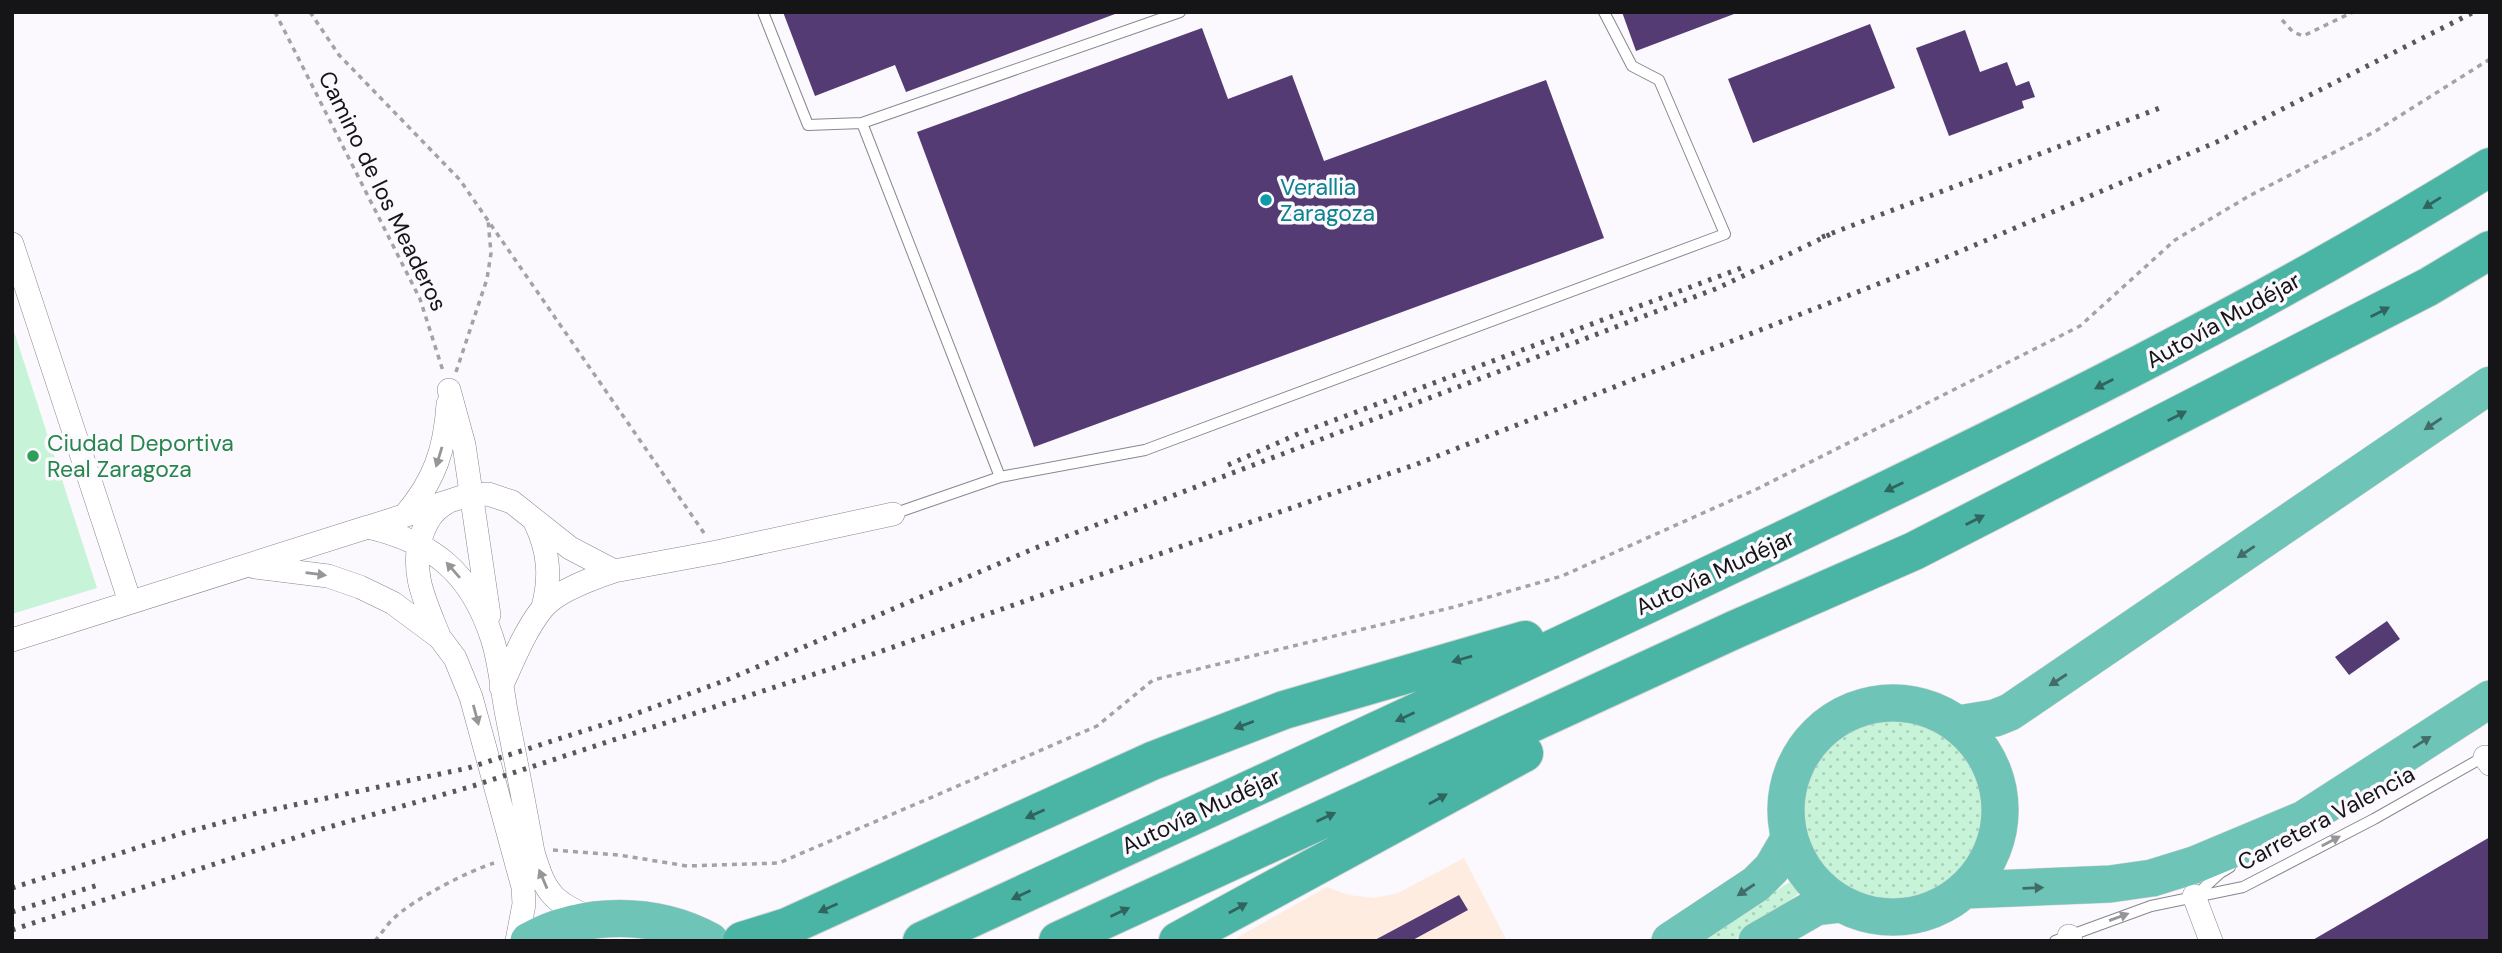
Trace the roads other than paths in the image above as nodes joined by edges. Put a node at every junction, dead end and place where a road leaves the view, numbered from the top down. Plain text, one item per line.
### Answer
1 (763, 12) edge
2 (1180, 12) edge
3 (1604, 12) edge
4 (862, 123) junction
5 (2490, 167) edge
6 (12, 244) edge
7 (2490, 250) edge
8 (2490, 385) edge
9 (1000, 477) junction
10 (471, 495) junction
11 (448, 501) junction
12 (894, 514) joint
13 (405, 515) junction
14 (534, 519) junction
15 (369, 527) junction
16 (419, 543) junction
17 (1914, 551) junction
18 (248, 566) junction
19 (614, 571) junction
20 (1667, 596) junction
21 (130, 602) junction
22 (543, 607) junction
23 (440, 638) junction
24 (493, 639) junction
25 (12, 640) edge
26 (501, 687) junction
27 (2490, 699) edge
28 (1958, 724) junction
29 (2488, 758) edge
30 (2305, 819) junction
31 (1789, 838) junction
32 (525, 854) junction
33 (2254, 854) dead end
34 (2242, 860) dead end
35 (1965, 890) junction
36 (2194, 896) junction
37 (1841, 904) junction
38 (594, 920) junction
39 (1676, 933) edge
40 (2065, 939) edge
41 (517, 941) edge
42 (529, 941) edge
43 (710, 941) edge
44 (742, 941) edge
45 (922, 941) edge
46 (1058, 941) edge
47 (1178, 941) edge
48 (1757, 941) edge
49 (2211, 941) edge

1 - 4 lane
2 - 4 lane
3 - 9 lane
4 - 9 lane
5 -> 20 highway, Autovía Mudéjar
6 - 21 street
17 -> 7 highway
8 -> 28 highway
9 - 12 lane
10 - 11 street
10 -> 13 street
10 - 14 street
10 - 24 street
11 - 13 street
11 - 16 street
12 - 19 street
13 - 15 street
14 - 19 street
14 - 22 street
15 - 16 street
15 - 18 street
16 - 23 street
24 -> 16 street
46 -> 17 highway
47 -> 17 highway
18 - 21 street
18 -> 23 street
19 - 22 street
20 -> 44 highway
20 -> 45 highway, Autovía Mudéjar
21 - 25 street
22 - 26 street
23 -> 32 street
24 - 26 street
26 - 32 street
30 -> 27 highway
28 - 31 highway
28 - 35 highway
36 -> 29 lane, Carretera Valencia
30 - 33 lane
35 -> 30 highway
31 - 37 highway
31 -> 39 highway
38 -> 32 street
32 - 41 street
34 - 36 lane
35 - 37 highway
40 -> 36 lane, Carretera Valencia
36 - 49 street
37 - 48 highway
38 - 42 highway
38 - 43 highway

